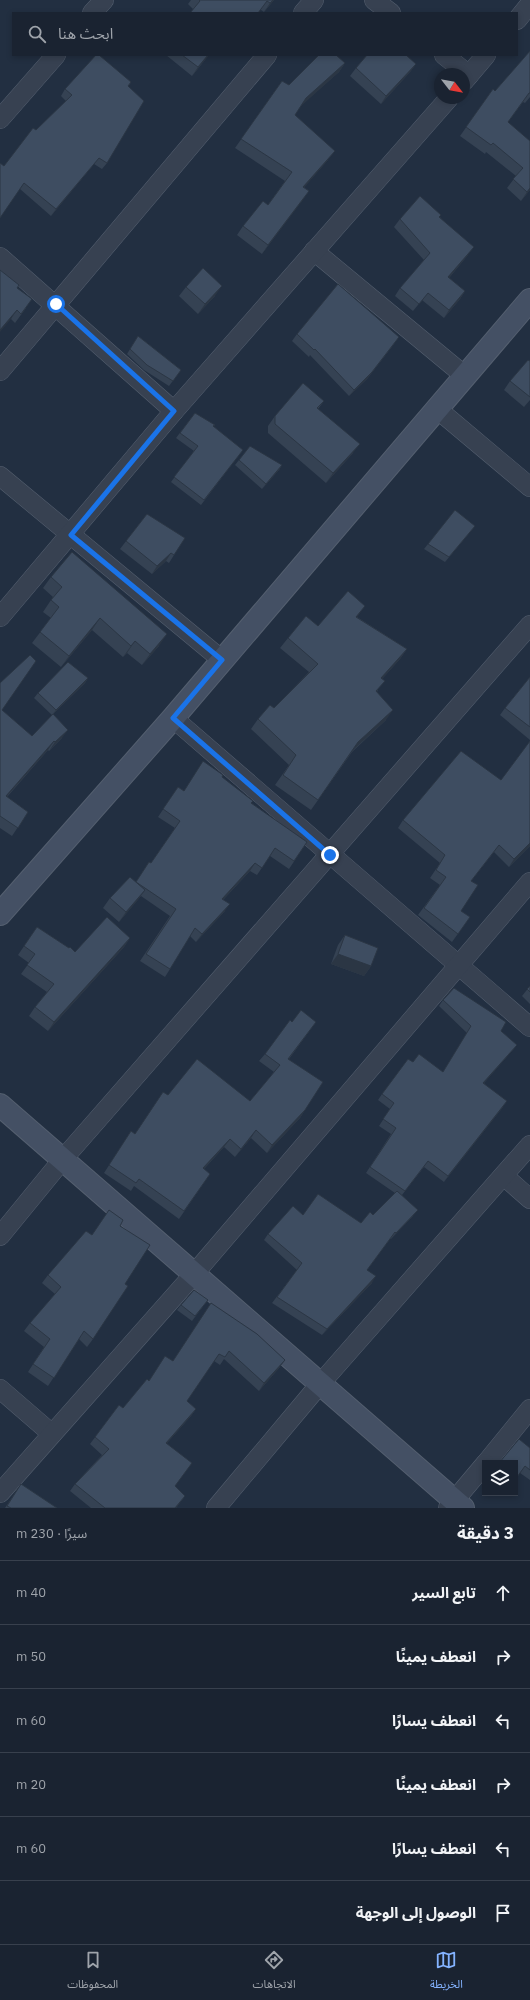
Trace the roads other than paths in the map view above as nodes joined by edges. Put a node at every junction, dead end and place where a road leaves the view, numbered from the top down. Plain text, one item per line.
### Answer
1 (104, 0) edge
2 (314, 0) edge
3 (374, 0) edge
4 (530, 4) edge
5 (93, 12) edge
6 (304, 12) edge
7 (390, 12) edge
8 (518, 19) edge
9 (55, 56) edge
10 (266, 56) edge
11 (445, 56) edge
12 (485, 56) edge
13 (457, 68) edge
14 (470, 74) edge
15 (444, 104) edge
16 (0, 119) edge
17 (314, 251) junction
18 (0, 257) edge
19 (530, 300) edge
20 (56, 304) junction
21 (0, 371) edge
22 (465, 376) junction
23 (436, 408) junction
24 (174, 411) junction
25 (0, 476) edge
26 (530, 487) edge
27 (71, 535) junction
28 (0, 617) edge
29 (530, 625) edge
30 (222, 660) junction
31 (173, 718) junction
32 (330, 855) junction
33 (530, 882) edge
34 (0, 914) edge
35 (458, 965) junction
36 (530, 1027) edge
37 (0, 1104) edge
38 (530, 1145) edge
39 (63, 1160) junction
40 (504, 1176) junction
41 (530, 1199) edge
42 (0, 1236) edge
43 (194, 1274) junction
44 (320, 1384) junction
45 (0, 1389) edge
46 (530, 1410) edge
47 (52, 1434) junction
48 (488, 1460) edge
49 (482, 1467) edge
50 (0, 1493) edge
51 (455, 1506) edge
52 (216, 1508) edge

1 - 5 street
2 - 6 street
3 - 7 street
4 - 8 street
9 - 16 street
10 - 20 street
11 - 13 street
12 - 14 street
15 - 17 street
17 - 22 street
17 - 24 street
18 - 20 street
19 - 22 street
20 - 21 street
20 - 24 street
22 - 23 street
23 - 26 street
23 - 30 street
24 - 27 street
25 - 27 street
27 - 28 street
27 - 30 street
29 - 32 street
30 - 31 street
31 - 32 street
31 - 34 street
32 - 35 street
32 - 39 street
33 - 35 street
35 - 36 street
35 - 43 street
37 - 39 street
38 - 40 street
39 - 42 street
39 - 43 street
40 - 41 street
40 - 44 street
43 - 44 street
43 - 47 street
44 - 51 street
44 - 52 street
45 - 47 street
46 - 48 street
47 - 50 street
49 - 51 street

